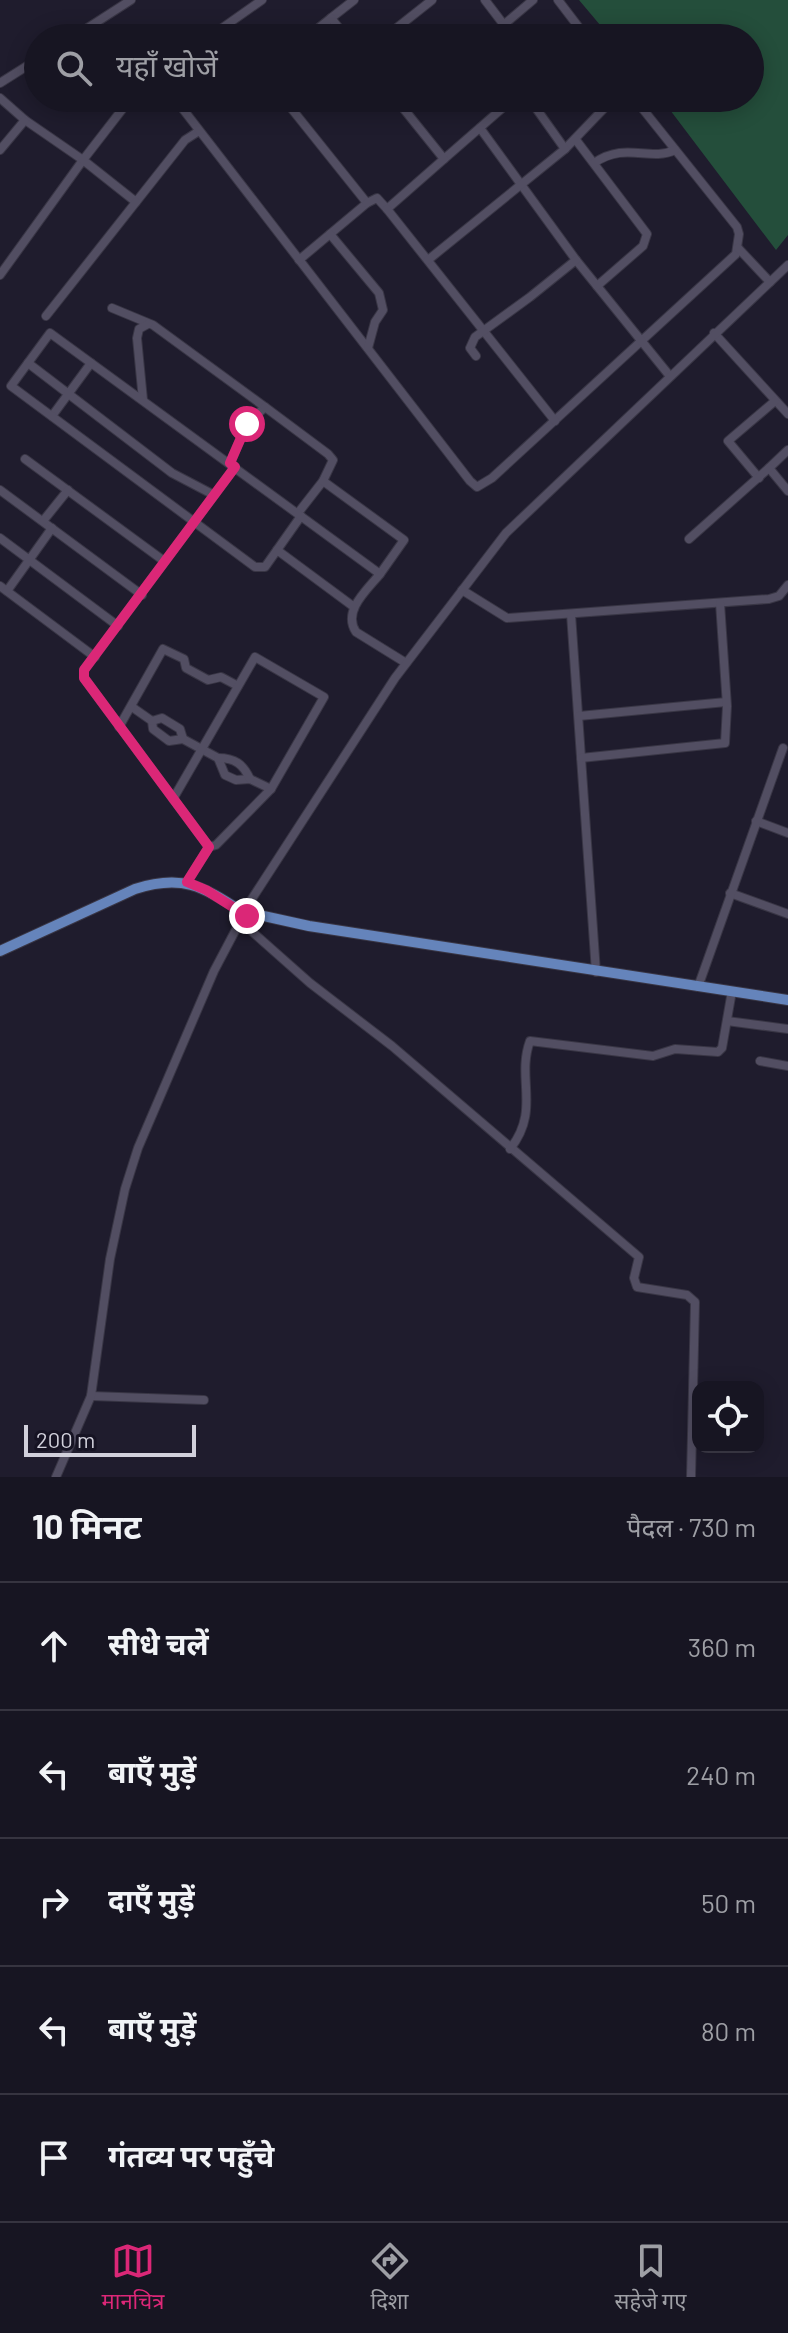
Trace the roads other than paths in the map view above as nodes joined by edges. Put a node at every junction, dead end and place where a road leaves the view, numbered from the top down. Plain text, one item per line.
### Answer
1 (131, 0) edge
2 (262, 0) edge
3 (354, 0) edge
4 (432, 0) edge
5 (485, 0) edge
6 (533, 0) edge
7 (558, 0) edge
8 (248, 4) edge
9 (331, 18) junction
10 (94, 24) edge
11 (224, 24) edge
12 (324, 24) edge
13 (336, 24) edge
14 (402, 24) edge
15 (503, 24) edge
16 (505, 24) edge
17 (576, 24) edge
18 (24, 68) edge
19 (0, 83) edge
20 (0, 98) edge
21 (120, 112) edge
22 (185, 112) edge
23 (294, 112) edge
24 (406, 112) edge
25 (498, 112) edge
26 (542, 112) edge
27 (601, 112) edge
28 (645, 112) edge
29 (25, 120) junction
30 (480, 128) junction
31 (199, 131) junction
32 (576, 140) junction
33 (565, 149) junction
34 (0, 150) edge
35 (675, 150) junction
36 (444, 159) junction
37 (83, 160) junction
38 (594, 163) junction
39 (520, 186) junction
40 (136, 202) junction
41 (367, 203) junction
42 (387, 209) junction
43 (330, 234) junction
44 (738, 248) junction
45 (299, 260) junction
46 (428, 260) junction
47 (576, 260) junction
48 (788, 265) edge
49 (0, 275) edge
50 (770, 282) junction
51 (597, 286) junction
52 (112, 308) dead end
53 (46, 316) dead end
54 (153, 325) junction
55 (483, 331) junction
56 (714, 333) junction
57 (641, 341) junction
58 (368, 348) junction
59 (476, 356) dead end
60 (28, 363) junction
61 (91, 363) junction
62 (669, 375) junction
63 (69, 392) junction
64 (143, 400) junction
65 (775, 401) junction
66 (265, 407) junction
67 (788, 414) edge
68 (52, 416) junction
69 (555, 421) junction
70 (788, 450) edge
71 (25, 459) dead end
72 (232, 465) junction
73 (769, 468) junction
74 (759, 478) junction
75 (323, 481) junction
76 (0, 490) edge
77 (68, 490) junction
78 (788, 491) edge
79 (214, 495) junction
80 (299, 515) junction
81 (195, 520) junction
82 (43, 521) junction
83 (52, 528) junction
84 (0, 538) edge
85 (689, 539) dead end
86 (277, 550) junction
87 (30, 561) junction
88 (164, 561) junction
89 (380, 574) junction
90 (788, 585) edge
91 (4, 588) edge
92 (462, 590) junction
93 (142, 595) junction
94 (720, 603) junction
95 (354, 607) junction
96 (571, 614) junction
97 (118, 626) junction
98 (95, 657) junction
99 (406, 663) junction
100 (238, 686) junction
101 (726, 702) junction
102 (132, 707) junction
103 (579, 716) junction
104 (152, 721) junction
105 (119, 727) junction
106 (183, 739) junction
107 (783, 748) dead end
108 (201, 750) junction
109 (218, 758) junction
110 (581, 758) junction
111 (250, 779) junction
112 (271, 789) junction
113 (173, 799) junction
114 (756, 821) junction
115 (788, 833) edge
116 (209, 847) junction
117 (187, 882) junction
118 (730, 893) junction
119 (244, 914) junction
120 (788, 914) edge
121 (0, 951) edge
122 (596, 972) junction
123 (698, 987) junction
124 (732, 991) junction
125 (788, 999) edge
126 (727, 1021) junction
127 (788, 1029) edge
128 (760, 1061) dead end
129 (788, 1066) edge
130 (510, 1149) junction
131 (91, 1396) junction
132 (204, 1400) dead end
133 (56, 1477) edge
134 (691, 1477) edge

1 - 10 street
2 - 8 street
3 - 9 street
4 - 14 street
5 - 15 street
6 - 16 street
7 - 17 street
8 - 11 street
9 - 12 street
9 - 13 street
18 - 19 street
20 - 29 street
21 - 37 street
22 - 31 street
23 - 41 street
24 - 36 street
25 - 30 street
26 - 33 street
27 - 32 street
28 - 35 street
29 - 34 street
29 - 37 street
30 - 36 street
30 - 39 street
31 - 40 street
31 - 45 street
32 - 33 street
32 - 38 street
33 - 39 street
35 - 38 street
35 - 44 street
36 - 42 street
37 - 40 street
37 - 49 street
38 - 51 street
39 - 46 street
39 - 47 street
40 - 53 street
41 - 42 street
41 - 43 street
42 - 46 street
43 - 45 street
43 - 58 street
44 - 50 street
44 - 57 street
45 - 58 street
46 - 55 street
47 - 51 street
47 - 55 street
48 - 50 street
50 - 56 street
51 - 57 street
52 - 54 street
54 - 64 street
54 - 66 street
55 - 59 street
55 - 69 street
56 - 62 street
56 - 65 street
57 - 62 street
57 - 69 street
58 - 69 street
60 - 61 street
60 - 63 street
60 - 68 street
61 - 63 street
61 - 64 street
62 - 92 street
63 - 68 street
63 - 79 street
64 - 72 street
65 - 67 street
65 - 74 street
66 - 72 street
66 - 75 street
68 - 81 street
70 - 73 street
71 - 77 street
72 - 79 street
72 - 80 street
73 - 74 street
73 - 78 street
74 - 85 street
75 - 80 street
75 - 89 street
76 - 82 street
77 - 82 street
77 - 88 street
79 - 81 street
80 - 86 street
80 - 89 street
81 - 86 street
81 - 88 street
82 - 83 street
83 - 87 street
83 - 93 street
84 - 87 street
86 - 95 street
87 - 91 street
87 - 97 street
88 - 93 street
89 - 95 street
90 - 94 street
91 - 98 street
92 - 96 street
92 - 99 street
93 - 97 street
94 - 96 street
94 - 101 street
95 - 99 street
96 - 103 street
97 - 98 street
98 - 105 street
99 - 119 street
100 - 102 street
100 - 108 street
100 - 112 street
101 - 103 street
101 - 110 street
102 - 104 street
102 - 105 street
103 - 110 street
104 - 106 street
104 - 106 street
105 - 113 street
106 - 108 street
107 - 114 street
108 - 109 street
108 - 113 street
109 - 111 street
109 - 111 street
110 - 122 street
111 - 112 street
112 - 116 street
113 - 116 street
114 - 115 street
114 - 118 street
116 - 117 street
117 - 119 main road
117 - 121 main road
118 - 120 street
118 - 123 street
119 - 122 main road
119 - 130 street
119 - 131 street
122 - 123 main road
123 - 124 main road
124 - 125 main road
124 - 126 street
126 - 127 street
126 - 130 street
128 - 129 street
130 - 134 street
131 - 132 street
131 - 133 street

